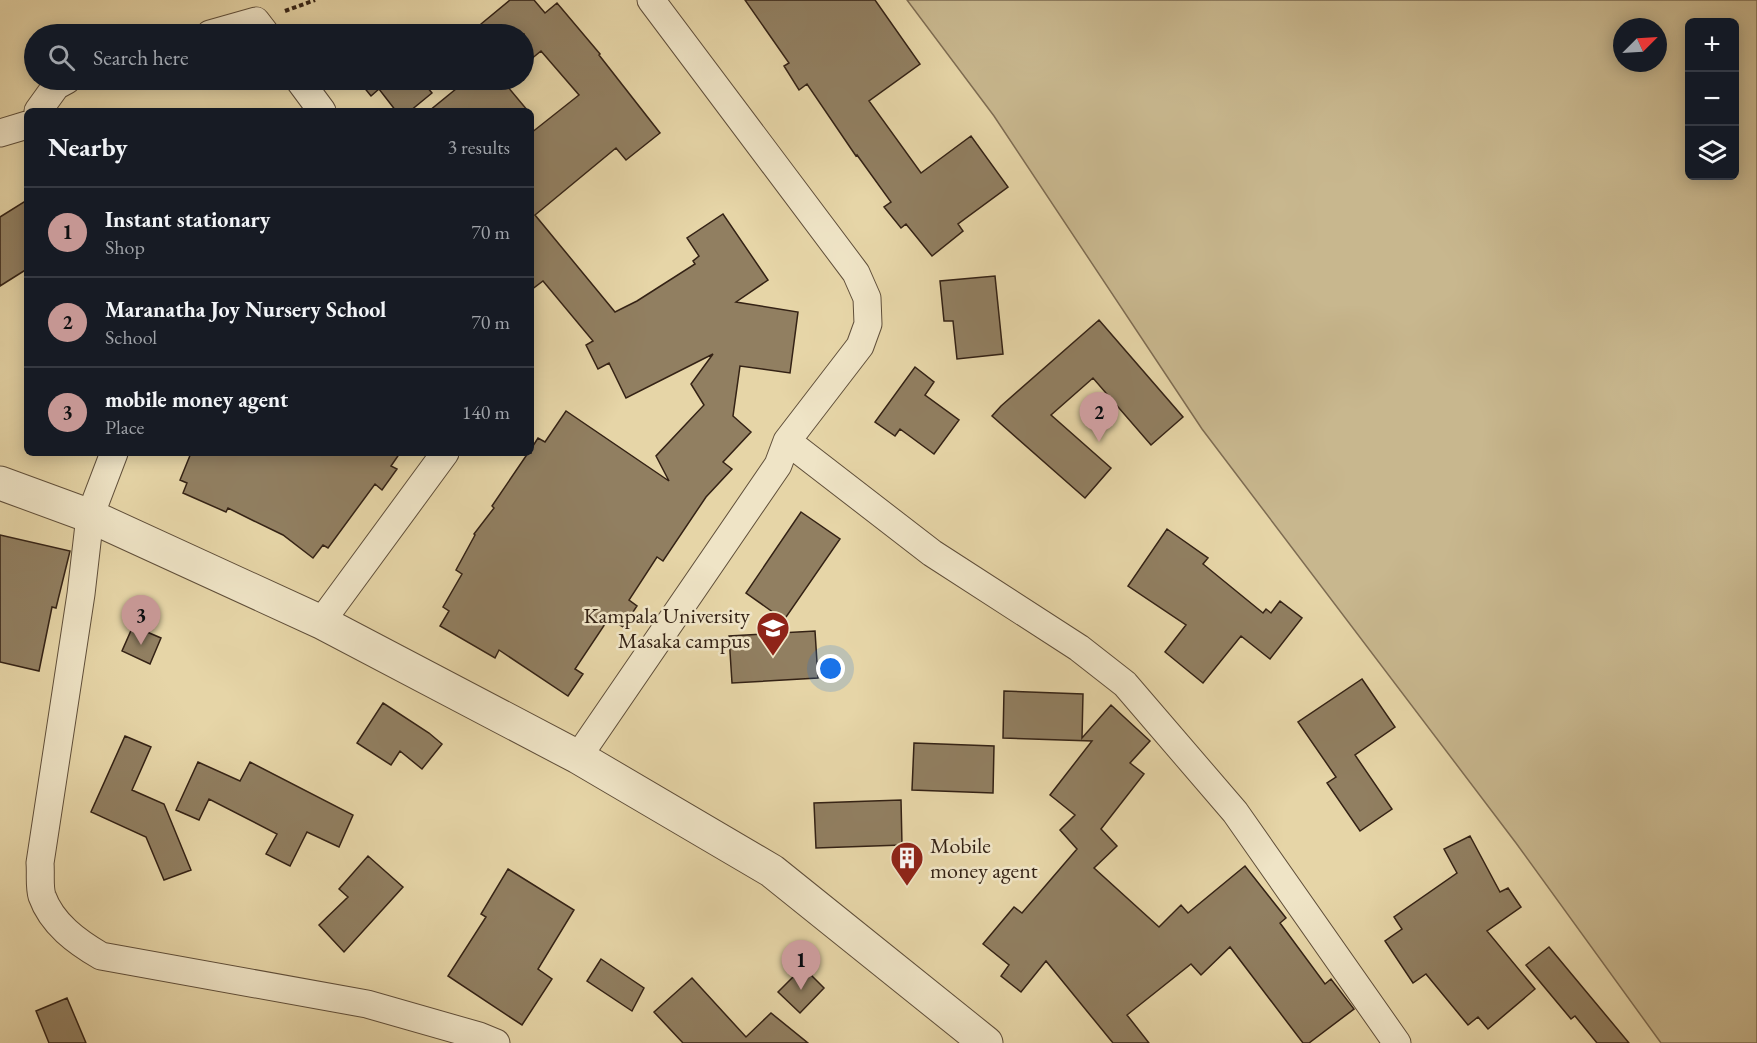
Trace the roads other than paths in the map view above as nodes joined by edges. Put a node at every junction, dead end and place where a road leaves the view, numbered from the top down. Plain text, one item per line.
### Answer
1 (651, 0) edge
2 (53, 90) edge
3 (306, 90) edge
4 (40, 108) edge
5 (320, 108) edge
6 (24, 126) edge
7 (0, 133) edge
8 (787, 441) junction
9 (113, 456) edge
10 (443, 456) edge
11 (0, 483) edge
12 (90, 516) junction
13 (321, 622) junction
14 (578, 757) junction
15 (496, 1043) edge
16 (986, 1043) edge
17 (1397, 1043) edge

1 - 8 street
2 - 4 street
3 - 5 street
6 - 7 street
8 - 14 street
8 - 17 street
9 - 12 street
10 - 13 street
11 - 12 street
12 - 13 street
12 - 15 street
13 - 14 street
14 - 16 street

